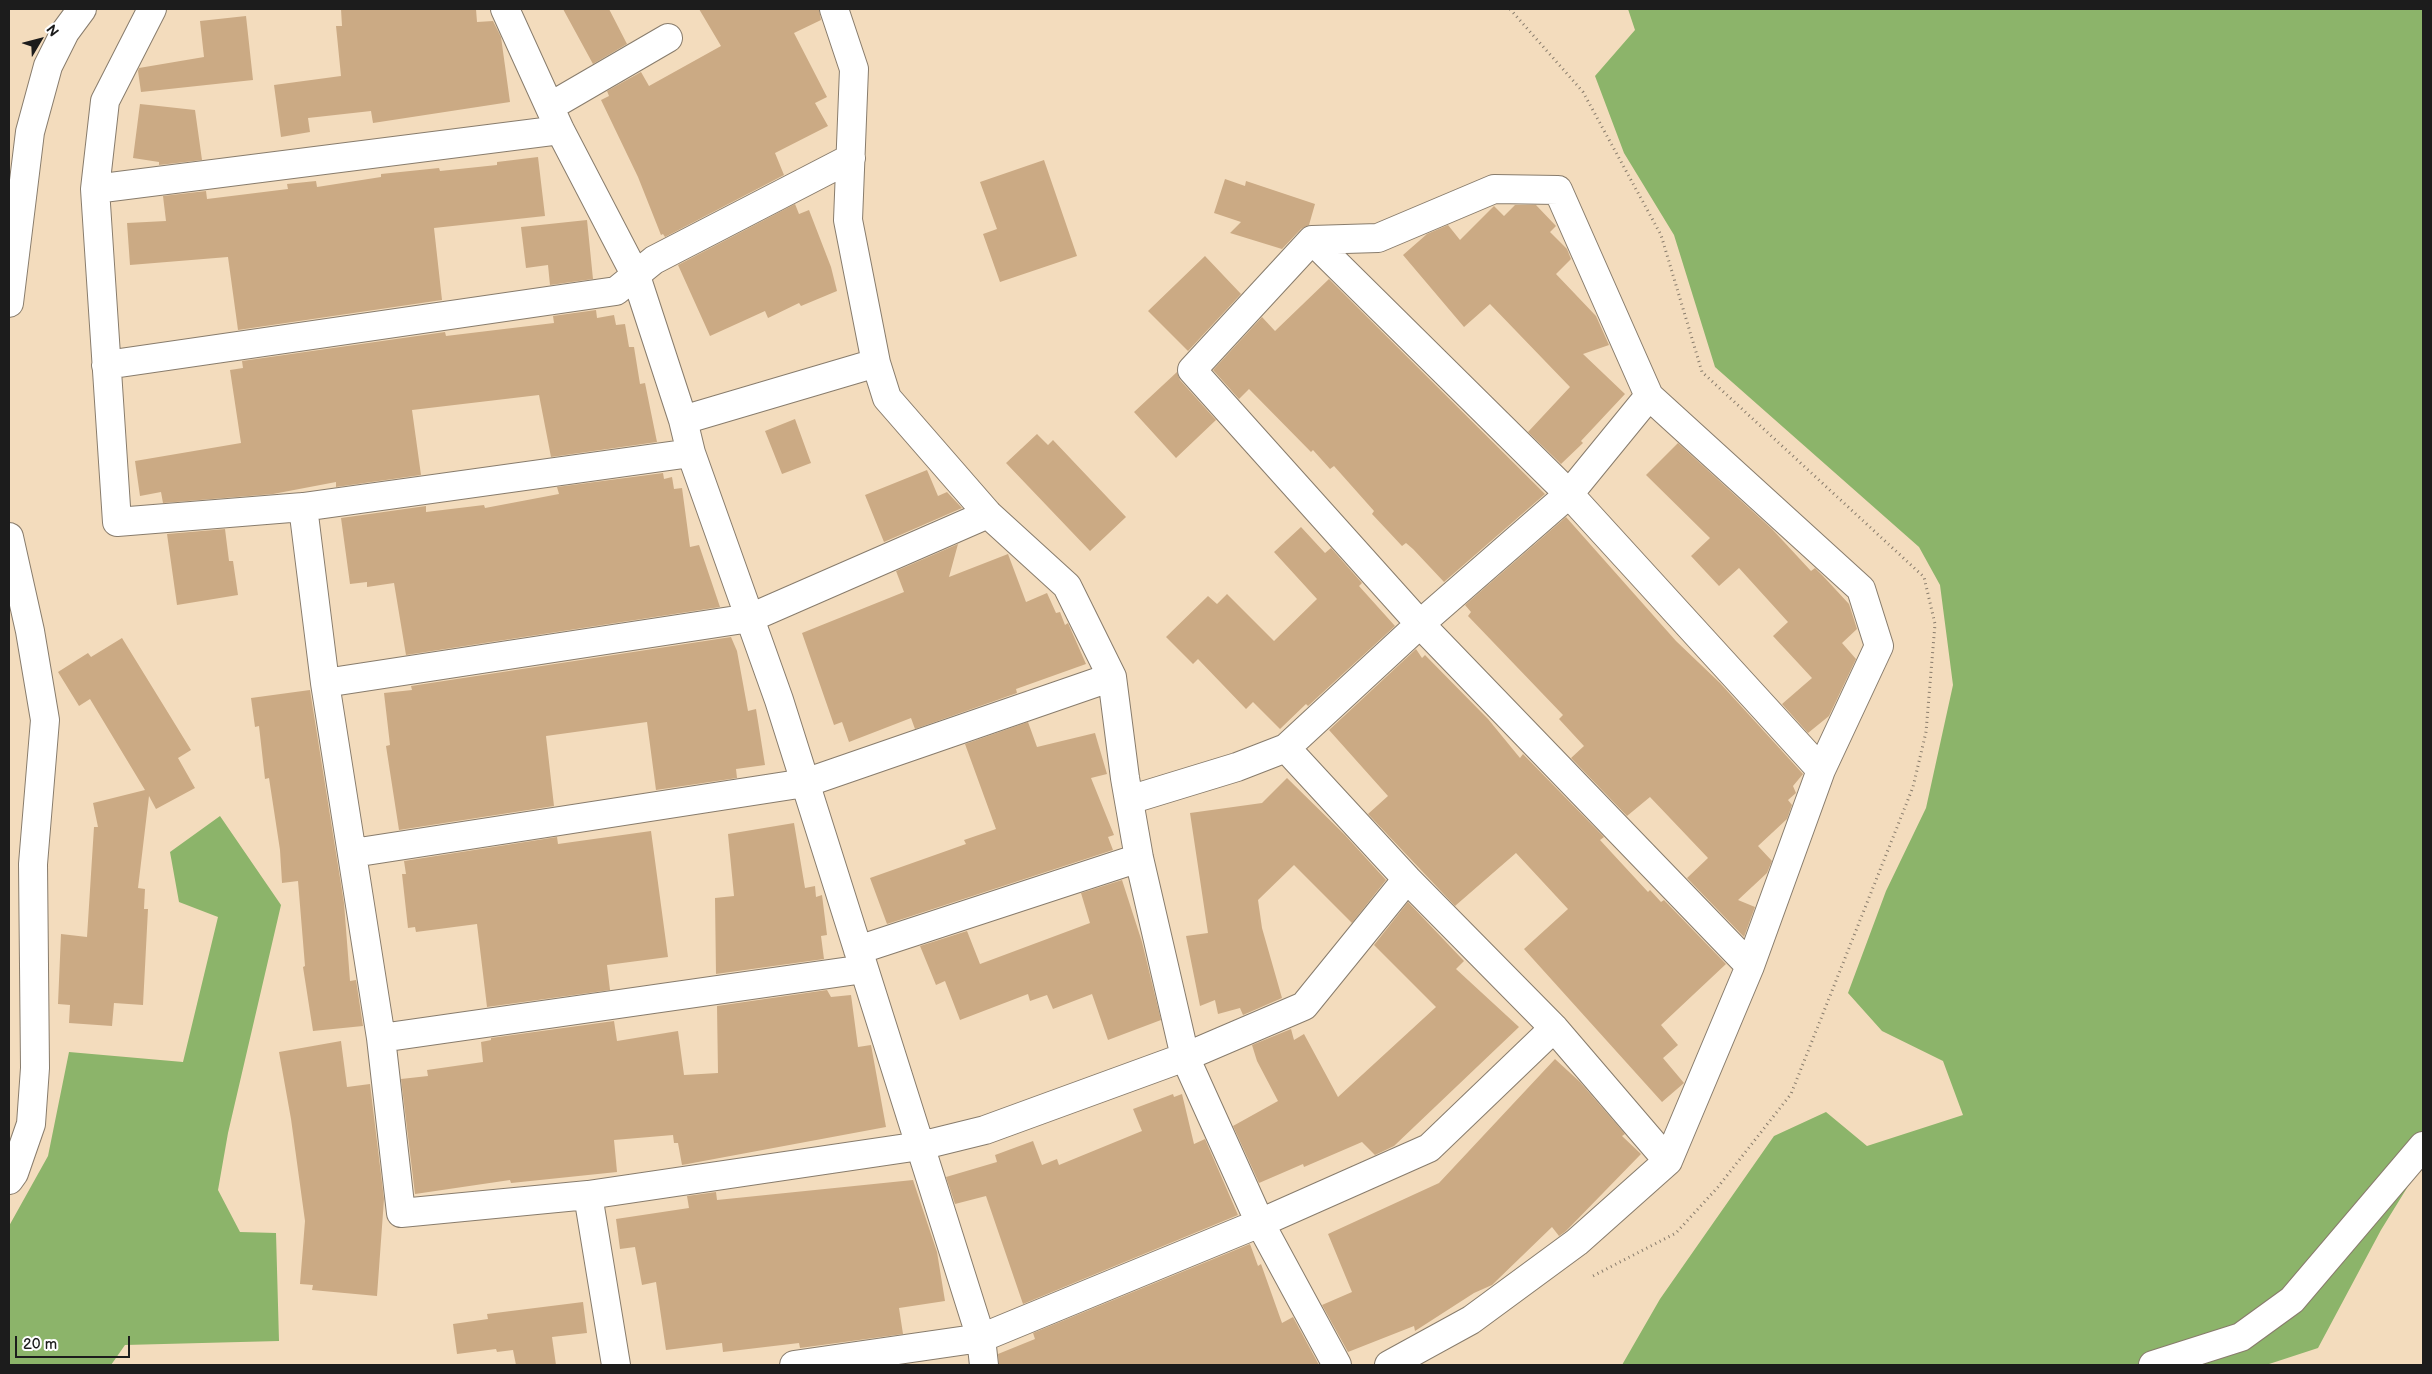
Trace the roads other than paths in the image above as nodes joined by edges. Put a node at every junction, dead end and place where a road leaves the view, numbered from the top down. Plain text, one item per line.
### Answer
1 (82, 9) edge
2 (152, 9) edge
3 (505, 9) edge
4 (834, 9) edge
5 (668, 38) dead end
6 (555, 118) junction
7 (851, 158) junction
8 (95, 189) junction
9 (1312, 240) junction
10 (636, 276) junction
11 (9, 303) edge
12 (876, 363) junction
13 (106, 365) junction
14 (1649, 396) junction
15 (683, 420) junction
16 (690, 453) junction
17 (1569, 494) junction
18 (303, 506) junction
19 (988, 514) junction
20 (9, 537) edge
21 (750, 618) junction
22 (1420, 624) junction
23 (1112, 677) junction
24 (325, 683) junction
25 (1286, 748) junction
26 (1821, 770) junction
27 (805, 783) junction
28 (1129, 800) junction
29 (353, 853) junction
30 (1139, 858) junction
31 (1407, 879) junction
32 (861, 960) junction
33 (1750, 966) junction
34 (1554, 1028) junction
35 (381, 1038) junction
36 (1185, 1057) junction
37 (920, 1146) junction
38 (2423, 1146) edge
39 (1668, 1161) junction
40 (9, 1180) edge
41 (588, 1195) junction
42 (1260, 1223) junction
43 (981, 1338) junction
44 (616, 1365) edge
45 (794, 1365) edge
46 (984, 1365) edge
47 (1337, 1365) edge
48 (1389, 1365) edge
49 (2153, 1365) edge

1 - 11 street
2 - 8 street
3 - 6 street
4 - 7 street
5 - 6 street
6 - 8 street
6 - 10 street
7 - 10 street
7 - 12 street
8 - 13 street
9 - 14 street
9 - 17 street
9 - 22 street
10 - 13 street
10 - 15 street
12 - 15 street
12 - 19 street
13 - 18 street
14 - 17 street
14 - 26 street
15 - 16 street
16 - 18 street
16 - 21 street
17 - 22 street
17 - 26 street
18 - 24 street
19 - 21 street
19 - 23 street
20 - 40 street
21 - 24 street
21 - 27 street
22 - 25 street
22 - 33 street
23 - 27 street
23 - 28 street
24 - 29 street
25 - 28 street
25 - 31 street
26 - 33 street
27 - 29 street
27 - 32 street
28 - 30 street
29 - 35 street
30 - 32 street
30 - 36 street
31 - 34 street
31 - 36 street
32 - 35 street
32 - 37 street
33 - 39 street
34 - 39 street
34 - 42 street
35 - 41 street
36 - 37 street
36 - 42 street
37 - 41 street
37 - 43 street
38 - 49 street
39 - 48 street
41 - 44 street
42 - 43 street
42 - 47 street
43 - 45 street
43 - 46 street

